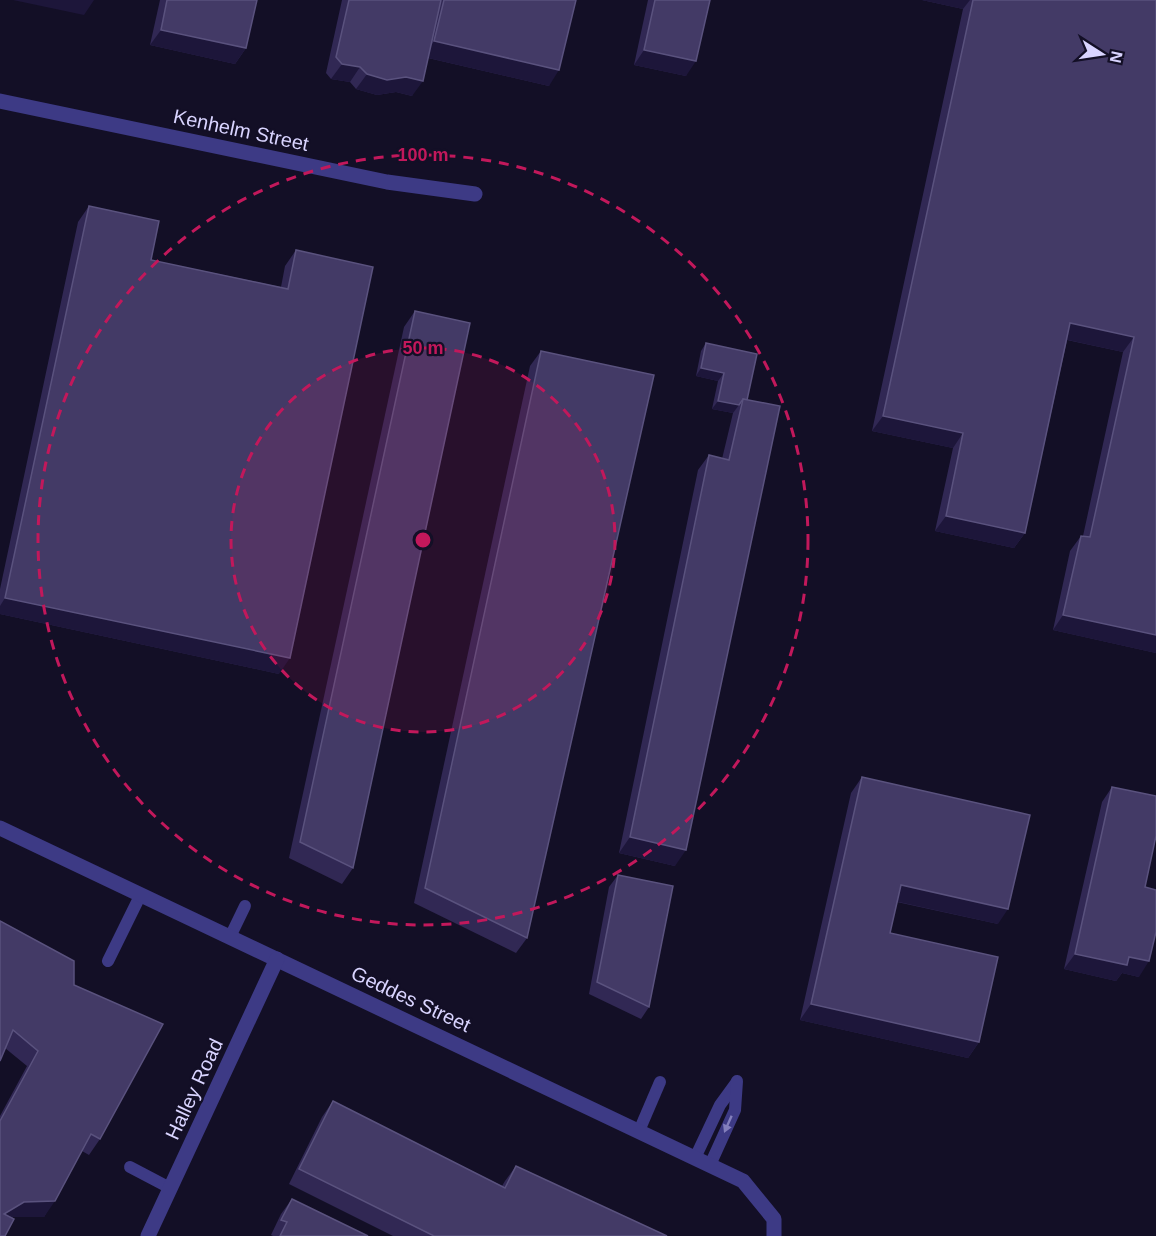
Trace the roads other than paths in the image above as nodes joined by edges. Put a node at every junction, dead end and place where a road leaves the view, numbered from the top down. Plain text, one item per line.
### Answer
1 (0, 100) edge
2 (476, 194) dead end
3 (1, 830) edge
4 (141, 894) junction
5 (245, 906) dead end
6 (230, 937) junction
7 (278, 959) junction
8 (108, 961) dead end
9 (660, 1082) dead end
10 (639, 1131) junction
11 (695, 1158) junction
12 (710, 1165) junction
13 (130, 1167) dead end
14 (171, 1188) junction
15 (148, 1236) edge
16 (774, 1236) edge

1 - 2 street, Kenhelm Street
3 - 4 street, Geddes Street
4 - 6 street, Geddes Street
4 - 8 lane
5 - 6 lane
6 - 7 street, Geddes Street
7 - 10 street, Geddes Street
7 - 14 street, Halley Road
9 - 10 lane
10 - 11 street, Geddes Street
11 - 12 street, Geddes Street
11 -> 12 lane
12 - 16 street, Geddes Street
13 - 14 lane
14 - 15 street, Halley Road

